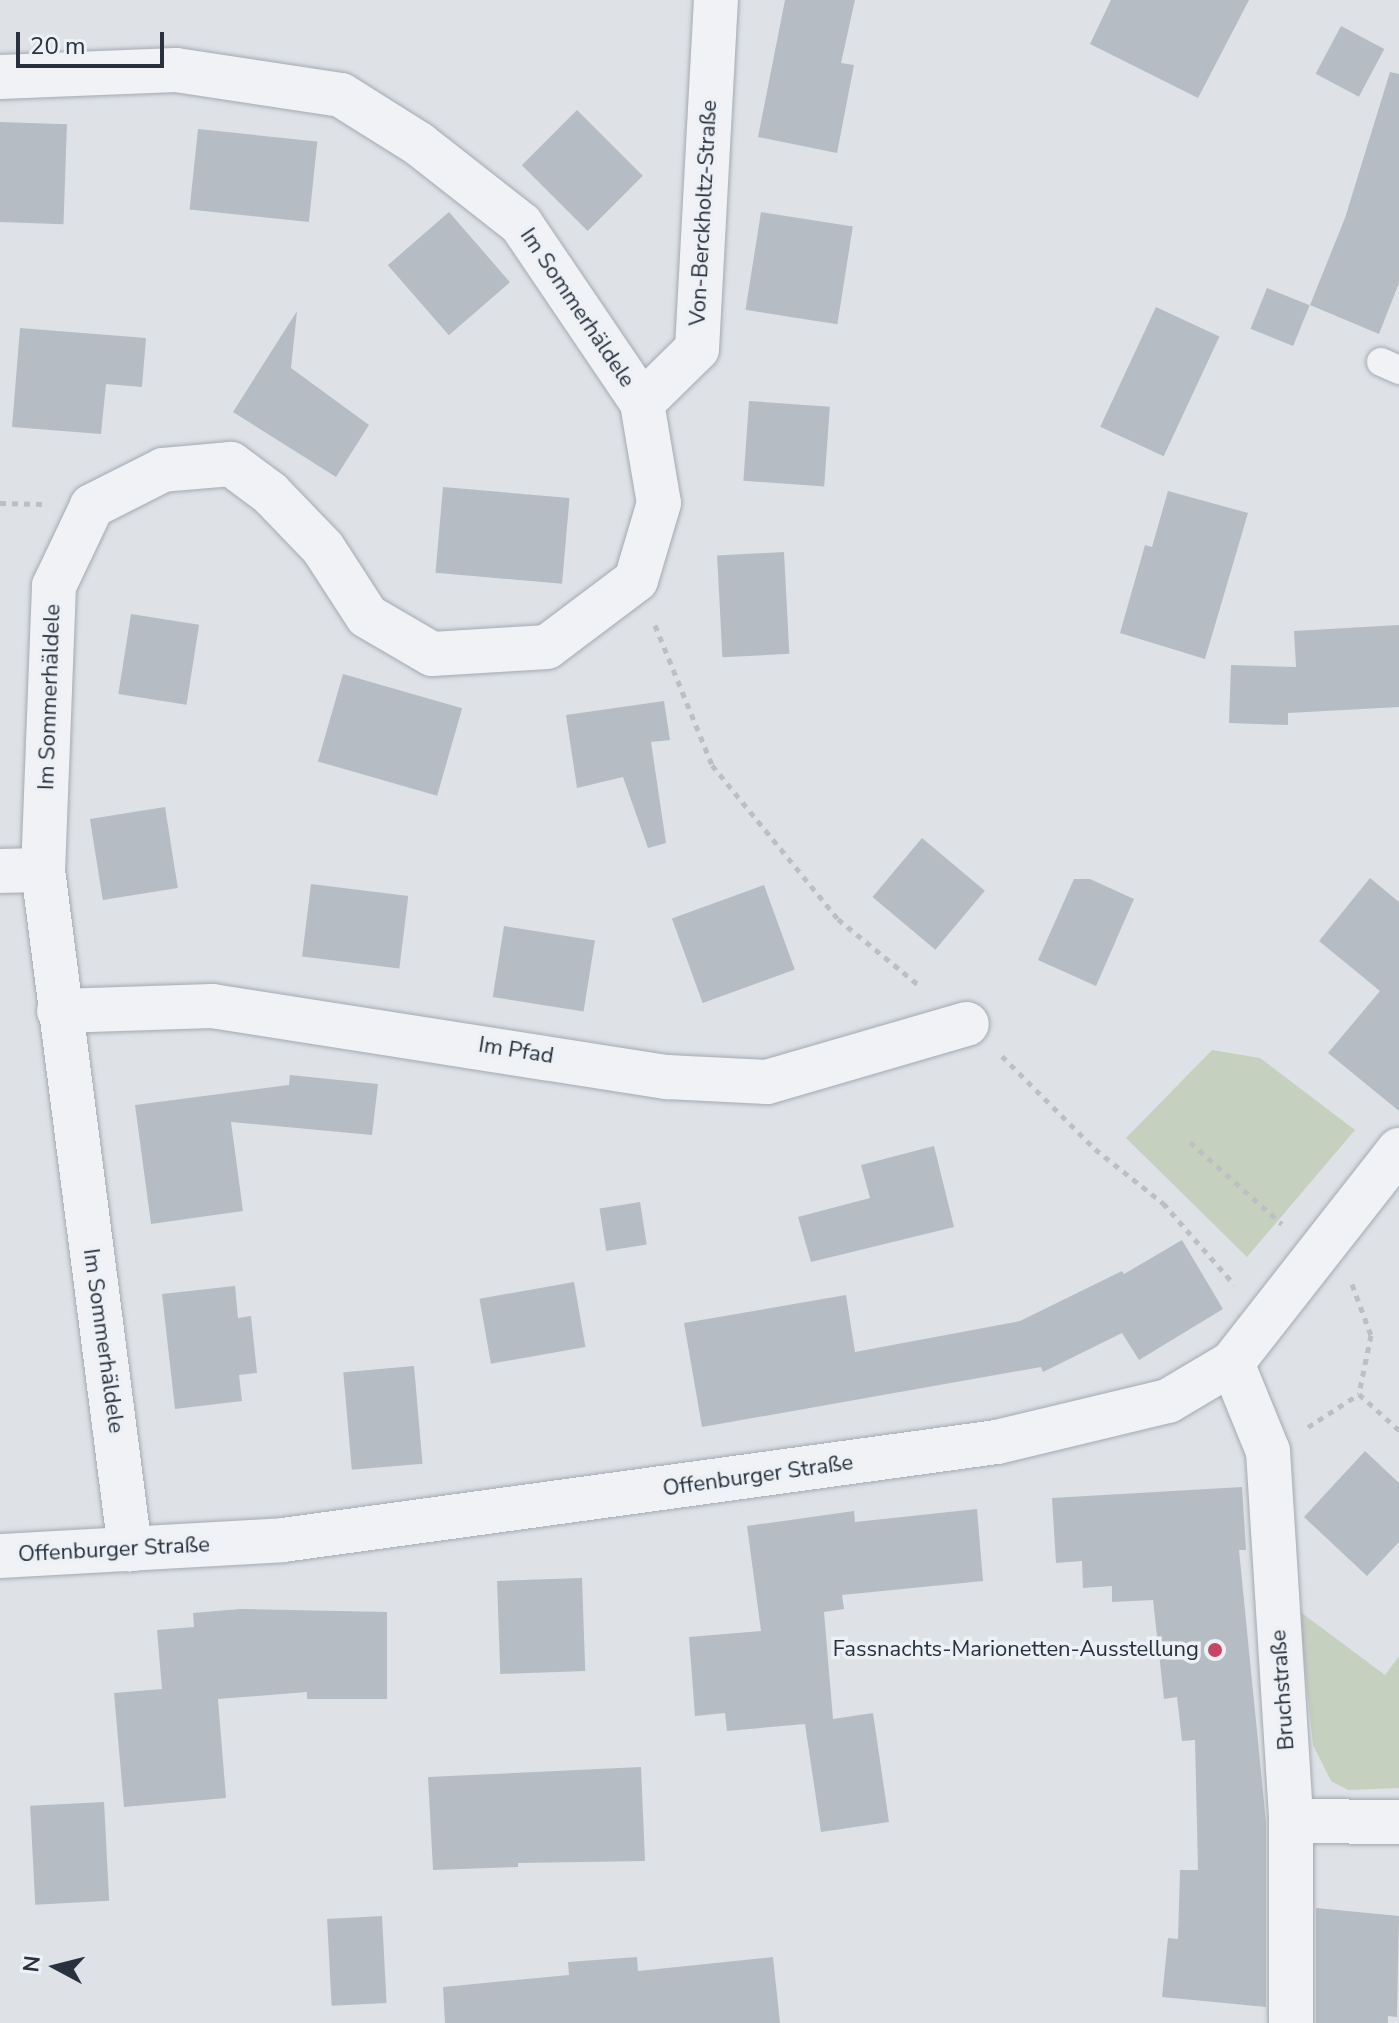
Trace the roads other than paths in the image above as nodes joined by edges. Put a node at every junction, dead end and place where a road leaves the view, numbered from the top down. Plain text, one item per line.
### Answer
1 (716, 0) edge
2 (0, 77) edge
3 (642, 403) junction
4 (43, 870) junction
5 (0, 871) edge
6 (59, 1011) junction
7 (967, 1024) dead end
8 (1399, 1150) edge
9 (1232, 1363) junction
10 (130, 1549) junction
11 (0, 1556) edge
12 (1291, 1821) junction
13 (1399, 1822) edge
14 (1291, 2023) edge

1 - 3 street, Von-Berckholtz-Straße
2 - 3 street, Im Sommerhäldele
3 - 4 street, Im Sommerhäldele
4 - 5 street
4 - 6 street, Im Sommerhäldele
6 - 7 street, Im Pfad
6 - 10 street, Im Sommerhäldele
8 - 9 street, Offenburger Straße
9 - 10 street, Offenburger Straße
9 - 12 street, Bruchstraße
10 - 11 street, Offenburger Straße
12 - 13 street
12 - 14 street, Bruchstraße

